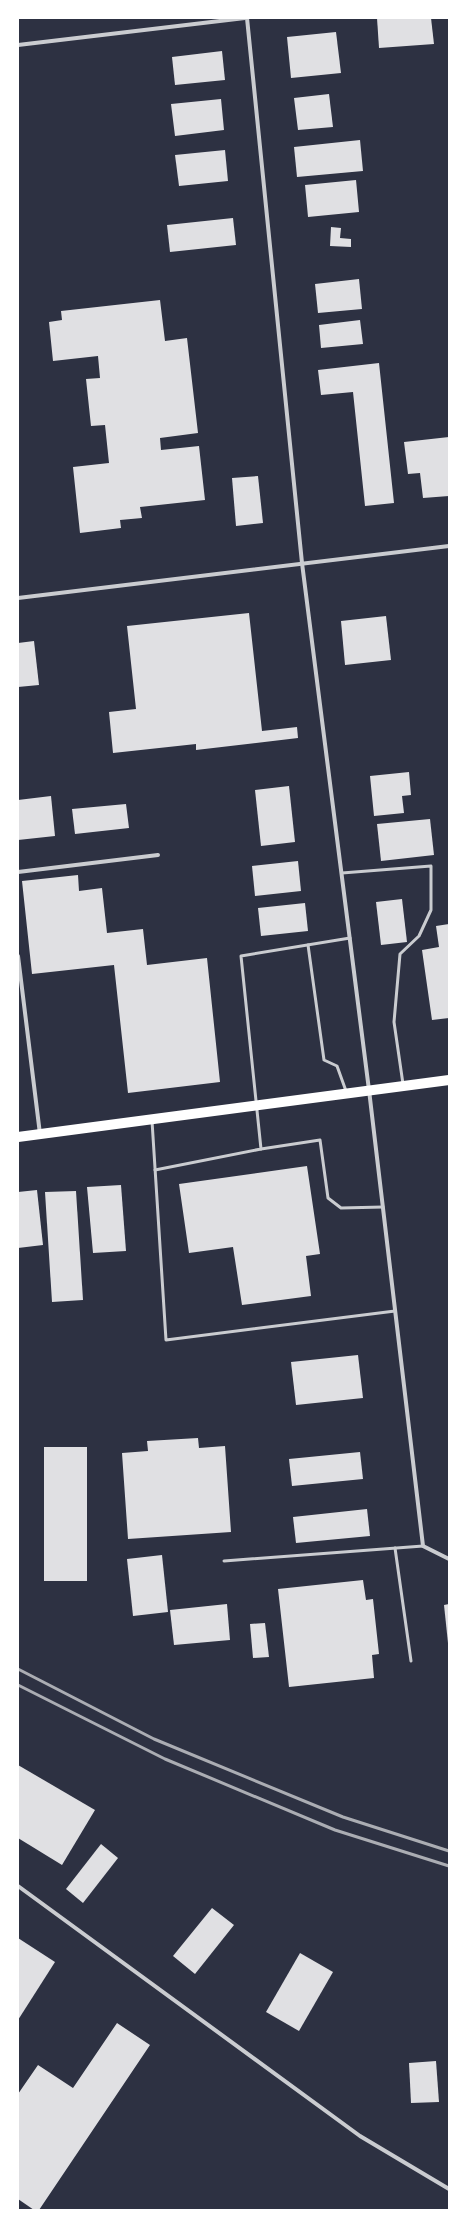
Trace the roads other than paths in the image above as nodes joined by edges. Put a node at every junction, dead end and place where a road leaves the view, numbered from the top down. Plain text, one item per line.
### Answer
1 (246, 18) edge
2 (18, 45) edge
3 (449, 546) edge
4 (302, 563) junction
5 (18, 598) edge
6 (158, 855) dead end
7 (18, 872) edge
8 (342, 873) junction
9 (350, 938) junction
10 (308, 945) junction
11 (18, 956) edge
12 (449, 1080) edge
13 (403, 1086) junction
14 (369, 1090) junction
15 (347, 1093) junction
16 (256, 1106) junction
17 (152, 1120) junction
18 (40, 1135) junction
19 (18, 1137) edge
20 (261, 1149) junction
21 (155, 1170) junction
22 (383, 1207) junction
23 (395, 1311) junction
24 (423, 1546) junction
25 (395, 1548) junction
26 (449, 1559) edge
27 (224, 1561) dead end
28 (411, 1661) dead end
29 (18, 1886) edge
30 (449, 2189) edge

1 - 2 street
1 - 4 street
3 - 4 street
4 - 5 street
4 - 8 street
6 - 7 street
8 - 9 street
8 - 13 lane
9 - 10 lane
9 - 14 street
10 - 15 lane
10 - 16 lane
11 - 18 street
12 - 13 main road
13 - 14 main road
14 - 15 main road
14 - 22 street
15 - 16 main road
16 - 17 main road
16 - 20 lane
17 - 18 main road
17 - 21 lane
18 - 19 main road
20 - 21 lane
20 - 22 lane
21 - 23 lane
22 - 23 street
23 - 24 street
24 - 25 lane
24 - 26 street
25 - 27 lane
25 - 28 lane
29 - 30 street

